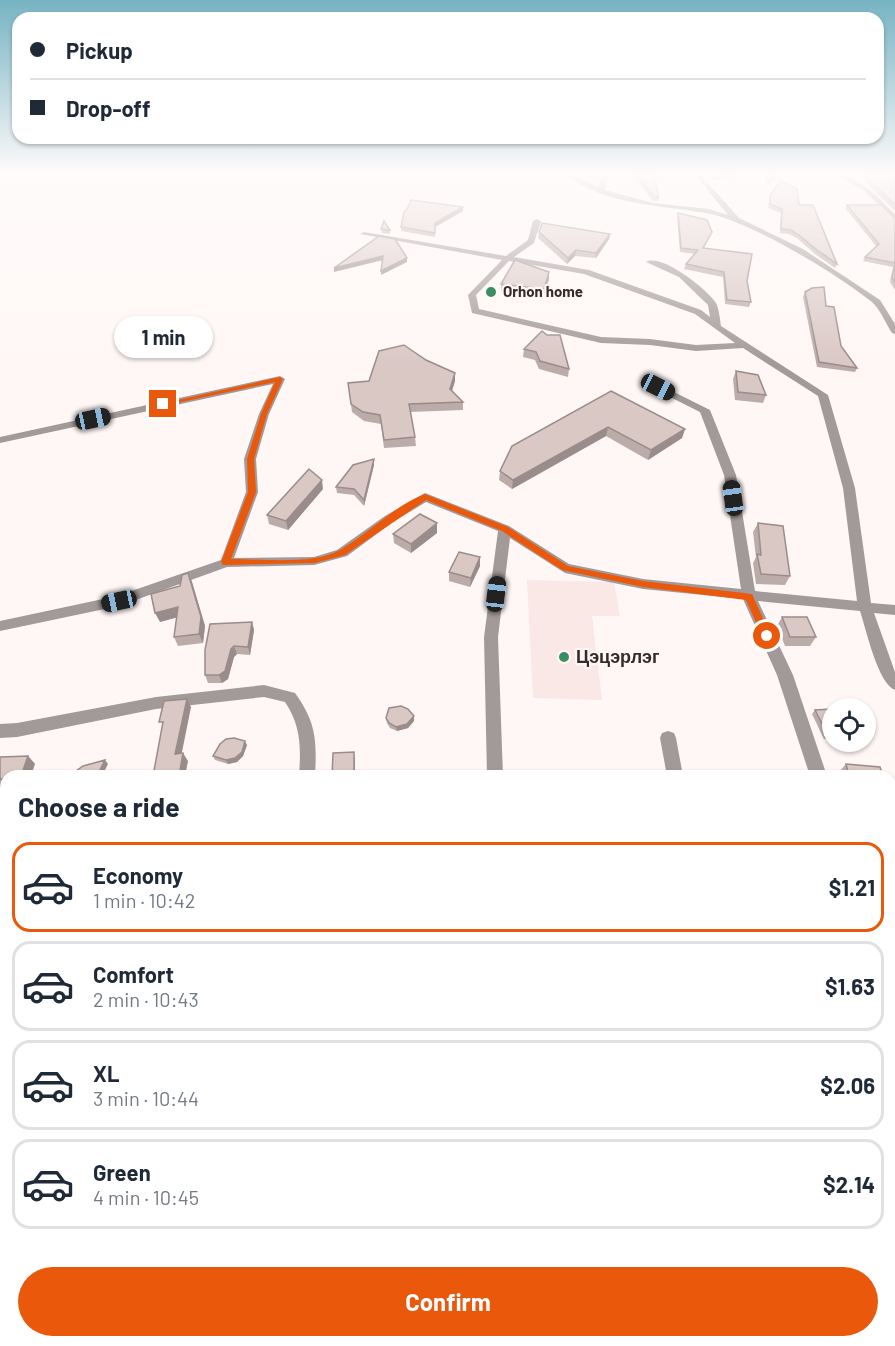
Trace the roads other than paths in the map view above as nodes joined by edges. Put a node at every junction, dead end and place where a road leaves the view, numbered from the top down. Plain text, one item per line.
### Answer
1 (387, 238) edge
2 (532, 238) edge
3 (773, 238) edge
4 (508, 258) junction
5 (650, 262) dead end
6 (717, 327) junction
7 (895, 331) edge
8 (746, 345) junction
9 (658, 387) dead end
10 (0, 440) edge
11 (505, 529) junction
12 (226, 562) junction
13 (749, 597) junction
14 (865, 606) junction
15 (895, 610) edge
16 (0, 626) edge
17 (895, 684) edge
18 (0, 731) edge
19 (668, 738) dead end
20 (307, 770) edge
21 (495, 770) edge
22 (674, 770) edge
23 (817, 770) edge

1 - 4 street
2 - 4 street
3 - 7 street
4 - 6 street
4 - 8 street
5 - 6 street
6 - 8 street
8 - 14 street
9 - 13 street
10 - 12 street
11 - 12 street
11 - 13 street
11 - 21 street
12 - 16 street
13 - 14 street
13 - 23 street
14 - 15 street
14 - 17 street
18 - 20 street
19 - 22 street

